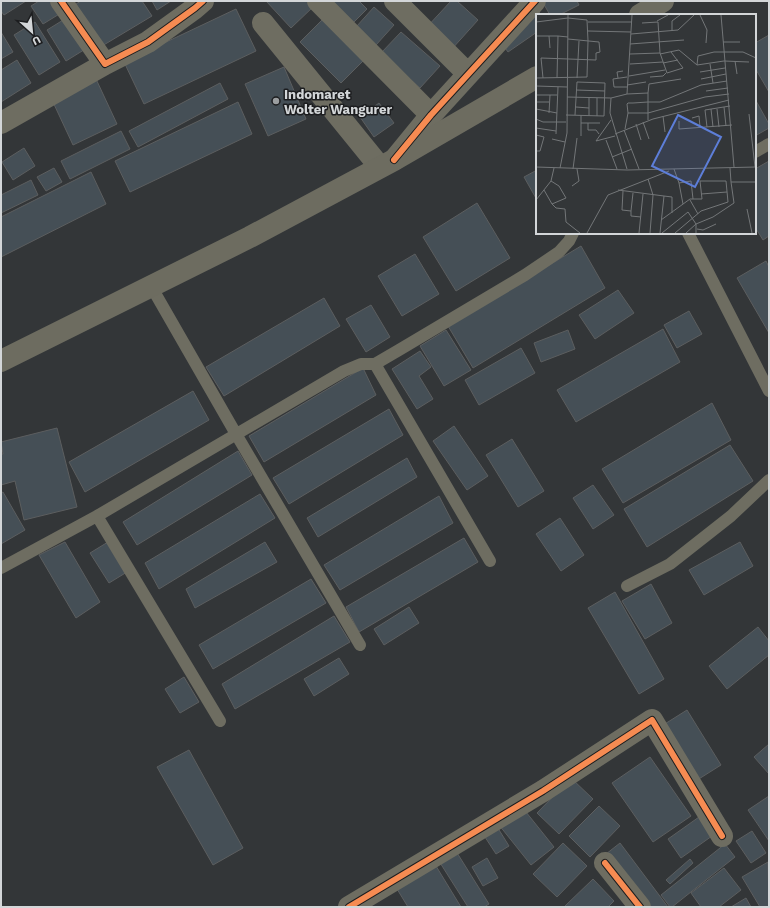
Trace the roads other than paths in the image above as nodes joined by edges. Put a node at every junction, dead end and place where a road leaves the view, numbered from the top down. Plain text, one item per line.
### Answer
1 (61, 1) edge
2 (203, 1) edge
3 (318, 1) edge
4 (395, 1) edge
5 (535, 1) edge
6 (663, 1) edge
7 (642, 14) edge
8 (263, 23) dead end
9 (105, 64) junction
10 (468, 74) junction
11 (536, 78) edge
12 (431, 115) junction
13 (1, 123) edge
14 (769, 144) edge
15 (756, 151) edge
16 (387, 163) junction
17 (572, 234) edge
18 (689, 234) edge
19 (151, 286) junction
20 (3, 355) edge
21 (375, 364) junction
22 (769, 391) edge
23 (236, 434) junction
24 (769, 480) edge
25 (97, 516) junction
26 (490, 562) dead end
27 (1, 568) edge
28 (627, 586) dead end
29 (360, 645) dead end
30 (220, 720) dead end
31 (722, 836) dead end
32 (605, 863) dead end
33 (372, 902) edge
34 (349, 907) edge
35 (640, 907) edge

1 - 9 street
2 - 9 street
3 - 12 street
4 - 10 street
5 - 10 street
6 - 7 highway
8 - 16 street
9 - 13 street
10 - 12 street
11 - 16 highway
12 - 16 street
14 - 15 lane
16 - 19 highway
17 - 21 lane
18 - 22 lane
19 - 20 highway
19 - 23 lane
21 - 23 lane
21 - 26 lane
23 - 25 lane
23 - 29 lane
24 - 28 lane
25 - 27 lane
25 - 30 lane
31 - 33 street
32 - 35 street
33 - 34 street

